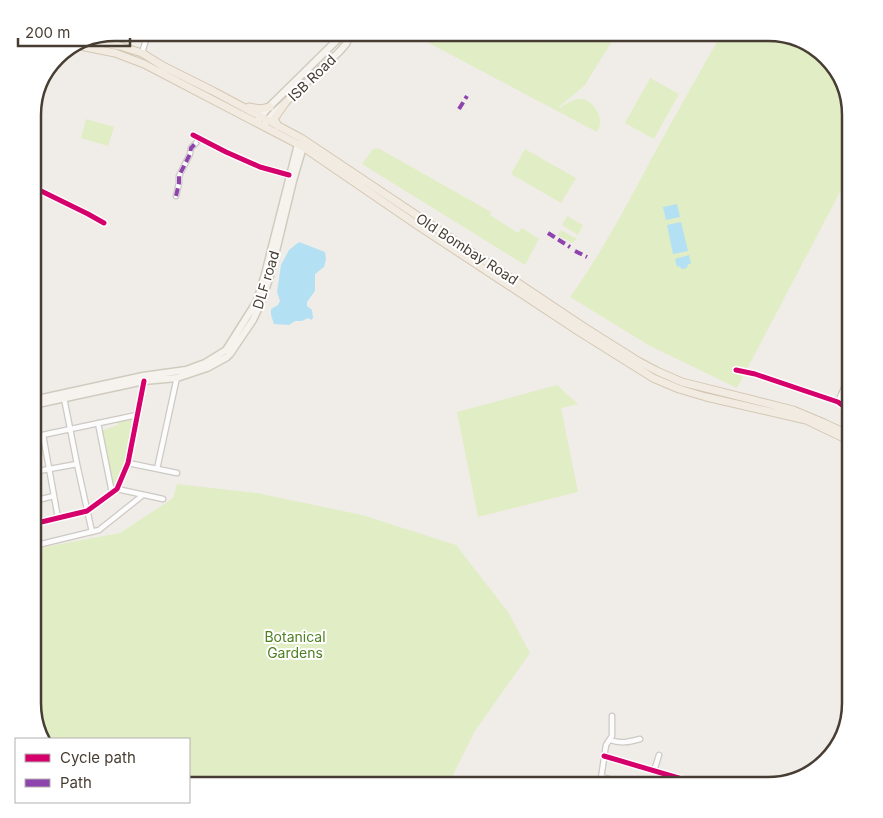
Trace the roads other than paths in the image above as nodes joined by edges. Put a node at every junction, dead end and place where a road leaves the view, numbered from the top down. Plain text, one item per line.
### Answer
1 (145, 41) edge
2 (337, 41) edge
3 (347, 41) edge
4 (102, 43) edge
5 (86, 47) edge
6 (142, 54) junction
7 (153, 65) junction
8 (234, 102) junction
9 (286, 102) junction
10 (270, 107) junction
11 (262, 121) junction
12 (278, 126) junction
13 (193, 135) dead end
14 (200, 139) junction
15 (300, 146) junction
16 (290, 175) junction
17 (41, 191) edge
18 (176, 196) dead end
19 (104, 223) dead end
20 (570, 321) junction
21 (228, 352) junction
22 (736, 370) dead end
23 (177, 374) junction
24 (144, 381) junction
25 (842, 393) edge
26 (41, 398) edge
27 (64, 398) junction
28 (838, 402) junction
29 (41, 403) edge
30 (842, 405) edge
31 (137, 415) junction
32 (98, 423) junction
33 (70, 429) junction
34 (842, 432) edge
35 (43, 436) joint
36 (842, 437) edge
37 (128, 463) junction
38 (77, 464) junction
39 (157, 469) junction
40 (49, 470) junction
41 (41, 471) edge
42 (177, 473) dead end
43 (117, 489) junction
44 (112, 493) junction
45 (144, 495) junction
46 (54, 496) junction
47 (163, 499) dead end
48 (41, 500) edge
49 (87, 511) junction
50 (58, 518) junction
51 (41, 522) edge
52 (92, 532) junction
53 (41, 544) edge
54 (612, 716) dead end
55 (640, 739) dead end
56 (610, 740) junction
57 (659, 755) dead end
58 (604, 756) junction
59 (654, 771) junction
60 (602, 777) edge
61 (675, 777) edge

1 - 6 street
2 - 10 main road, ISB Road
3 - 9 main road, ISB Road
4 - 6 main road, Old Bombay Road
5 - 7 main road
6 - 7 main road, Old Bombay Road
7 - 8 main road, Old Bombay Road
7 - 11 main road
8 - 10 main road
8 - 11 main road, Old Bombay Road
9 - 11 main road, ISB Road
9 - 12 main road
10 - 11 main road, ISB Road
11 - 12 main road, Old Bombay Road
11 - 15 main road, Old Bombay Road
12 - 20 main road, Old Bombay Road
13 - 14 street
14 - 16 street
14 - 18 street
15 - 16 main road
15 - 20 main road, Old Bombay Road
15 - 21 main road, DLF road
16 - 21 main road
17 - 19 street
20 - 34 main road, Old Bombay Road
20 - 36 main road, Old Bombay Road
21 - 23 main road, DLF road
22 - 28 street
23 - 24 main road, DLF road
23 - 26 main road
23 - 39 street
24 - 27 main road, DLF road
24 - 31 street
25 - 28 street
27 - 29 main road, DLF road
27 - 33 street
28 - 30 street
31 - 32 street
31 - 37 street
32 - 33 street
32 - 44 street
33 - 35 street
33 - 38 street
35 - 40 street
37 - 39 street
37 - 43 street
38 - 40 street
38 - 49 street
39 - 42 street
40 - 41 street
40 - 46 street
43 - 44 street
43 - 45 street
44 - 49 street
45 - 47 street
45 - 52 street
46 - 48 street
46 - 50 street
49 - 50 street
49 - 52 street
50 - 51 street
52 - 53 street
54 - 56 street
55 - 56 street
56 - 58 street
57 - 59 street
58 - 59 street
58 - 60 street
59 - 61 street

